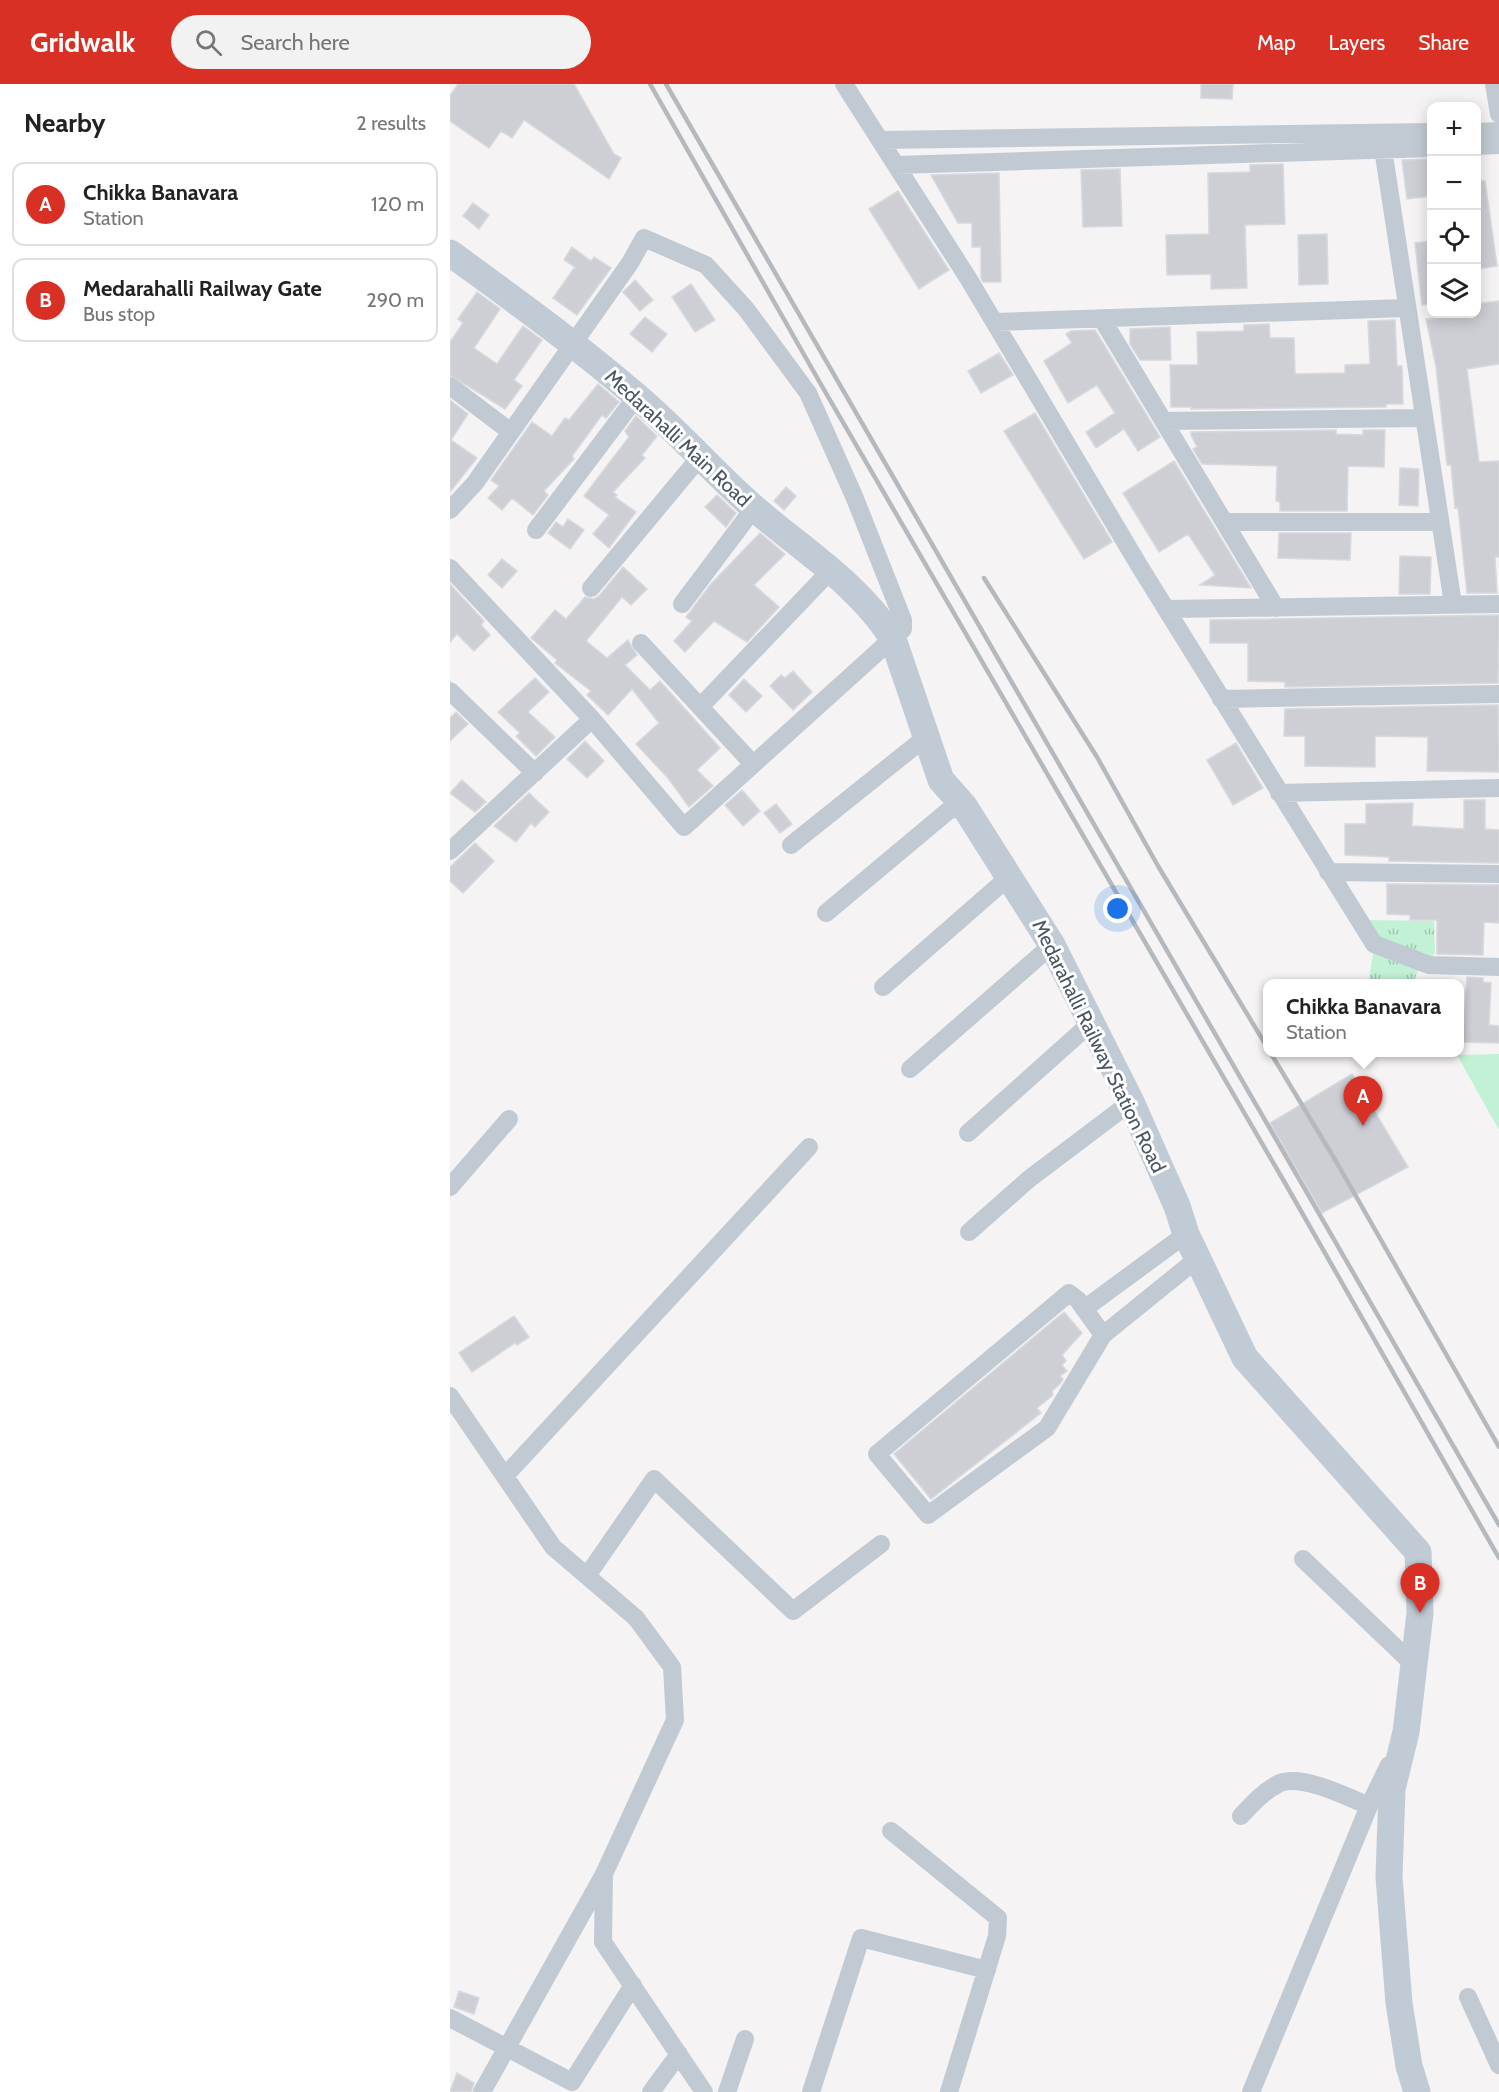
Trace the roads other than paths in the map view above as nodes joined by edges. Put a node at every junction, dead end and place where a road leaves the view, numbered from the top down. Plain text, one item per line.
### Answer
1 (843, 84) edge
2 (1494, 84) edge
3 (1499, 114) edge
4 (1499, 131) edge
5 (1427, 132) edge
6 (1481, 132) edge
7 (880, 140) junction
8 (1499, 145) edge
9 (1481, 146) edge
10 (1427, 148) edge
11 (1383, 149) junction
12 (896, 165) junction
13 (450, 253) edge
14 (1406, 308) junction
15 (1102, 319) junction
16 (994, 322) junction
17 (572, 343) junction
18 (450, 386) edge
19 (637, 396) junction
20 (1424, 418) junction
21 (1164, 421) junction
22 (511, 432) junction
23 (700, 457) junction
24 (754, 508) junction
25 (450, 510) edge
26 (1225, 522) junction
27 (1440, 522) junction
28 (536, 530) dead end
29 (450, 568) edge
30 (831, 570) junction
31 (591, 588) dead end
32 (682, 604) dead end
33 (1453, 604) junction
34 (1499, 604) edge
35 (1276, 608) junction
36 (1166, 609) junction
37 (893, 639) junction
38 (641, 643) dead end
39 (450, 692) edge
40 (1499, 694) edge
41 (1221, 699) junction
42 (700, 706) junction
43 (592, 718) junction
44 (926, 737) junction
45 (753, 764) junction
46 (535, 773) junction
47 (1499, 788) edge
48 (1279, 793) junction
49 (964, 806) junction
50 (790, 845) dead end
51 (450, 851) edge
52 (1328, 872) junction
53 (1499, 874) edge
54 (1010, 876) junction
55 (826, 913) dead end
56 (1052, 945) junction
57 (1499, 967) edge
58 (883, 987) dead end
59 (1092, 1022) junction
60 (910, 1069) dead end
61 (1131, 1102) junction
62 (509, 1119) dead end
63 (968, 1133) dead end
64 (809, 1147) dead end
65 (450, 1187) edge
66 (969, 1232) dead end
67 (1185, 1234) junction
68 (1197, 1259) junction
69 (1084, 1309) junction
70 (1103, 1335) junction
71 (450, 1396) edge
72 (505, 1476) junction
73 (881, 1544) dead end
74 (1304, 1559) dead end
75 (587, 1576) junction
76 (1414, 1665) junction
77 (1406, 1732) junction
78 (1369, 1806) junction
79 (1241, 1816) dead end
80 (891, 1830) dead end
81 (604, 1874) junction
82 (987, 1970) junction
83 (633, 1985) junction
84 (1468, 1997) dead end
85 (450, 2018) edge
86 (745, 2038) dead end
87 (507, 2048) junction
88 (679, 2054) junction
89 (1499, 2065) edge
90 (818, 2090) edge
91 (482, 2092) edge
92 (651, 2092) edge
93 (704, 2092) edge
94 (727, 2092) edge
95 (949, 2092) edge
96 (1251, 2092) edge
97 (1417, 2092) edge

1 - 7 street
2 - 3 street
4 - 6 street
5 - 7 street
7 - 12 street
8 - 9 street
10 - 11 street
11 - 12 street
11 - 14 street
12 - 16 street
13 - 17 street, Medarahalli Main Road
14 - 15 street
14 - 20 street
15 - 16 street
15 - 21 street
16 - 36 street
17 - 19 street, Medarahalli Main Road
17 - 22 street
17 - 37 street
18 - 22 street
19 - 23 street, Medarahalli Main Road
19 - 28 street
20 - 21 street
20 - 27 street
21 - 26 street
22 - 25 street
23 - 24 street, Medarahalli Main Road
23 - 31 street
24 - 30 street, Medarahalli Main Road
24 - 32 street
26 - 27 street
26 - 35 street
27 - 33 street
29 - 43 street
30 - 37 street, Medarahalli Main Road
30 - 42 street
33 - 34 street
33 - 35 street
35 - 36 street
36 - 41 street
37 - 44 street, Medarahalli Railway Station Road
37 - 45 street
38 - 42 street
39 - 46 street
40 - 41 street
41 - 48 street
42 - 45 street
43 - 45 street
43 - 46 street
44 - 49 street, Medarahalli Railway Station Road
44 - 50 street
46 - 51 street
47 - 48 street
48 - 52 street
49 - 54 street, Medarahalli Railway Station Road
49 - 55 street
52 - 53 street
52 - 57 street
54 - 56 street, Medarahalli Railway Station Road
54 - 58 street
56 - 59 street, Medarahalli Railway Station Road
56 - 60 street
59 - 61 street, Medarahalli Railway Station Road
59 - 63 street
61 - 66 street
61 - 67 street, Medarahalli Railway Station Road
62 - 65 street
64 - 72 street
67 - 68 street, Medarahalli Railway Station Road
67 - 69 street
68 - 70 street
68 - 76 street, Medarahalli Railway Station Road
69 - 70 street
69 - 70 street
71 - 72 street
72 - 75 street
73 - 75 street
74 - 76 street
75 - 81 street
76 - 77 street, Medarahalli Railway Station Road
77 - 78 street
77 - 97 street, Medarahalli Railway Station Road
78 - 79 street
78 - 96 street
80 - 82 street
81 - 83 street
81 - 87 street
82 - 90 street
82 - 95 street
83 - 87 street
83 - 88 street
84 - 89 street
85 - 87 street
86 - 94 street
87 - 91 street
88 - 92 street
88 - 93 street

